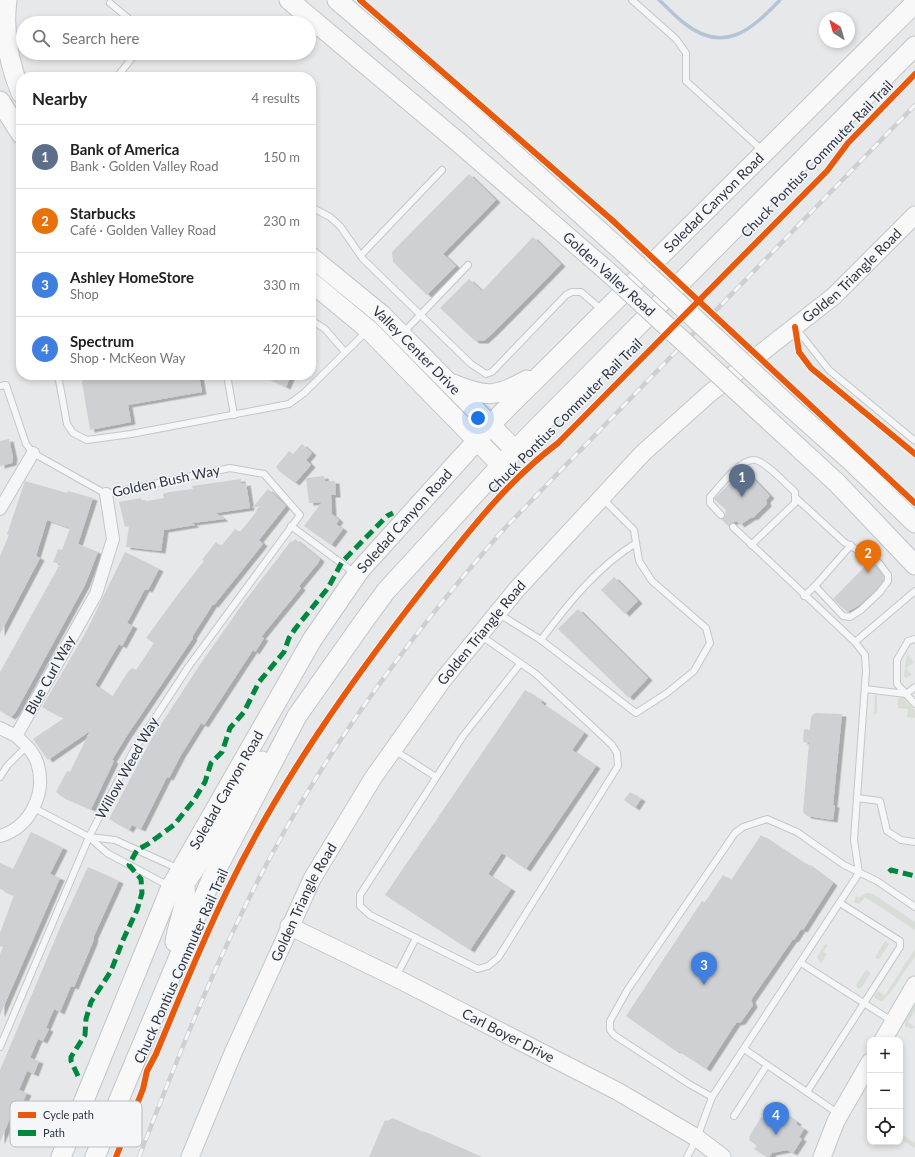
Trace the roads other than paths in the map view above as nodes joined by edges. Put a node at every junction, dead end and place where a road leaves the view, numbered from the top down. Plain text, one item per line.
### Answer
1 (7, 0) edge
2 (289, 0) edge
3 (337, 0) edge
4 (632, 0) edge
5 (110, 3) dead end
6 (915, 3) edge
7 (126, 16) edge
8 (308, 16) edge
9 (316, 23) edge
10 (915, 46) edge
11 (130, 60) edge
12 (121, 72) edge
13 (16, 80) edge
14 (0, 101) edge
15 (16, 126) edge
16 (764, 152) junction
17 (442, 170) dead end
18 (316, 210) edge
19 (915, 215) edge
20 (361, 255) junction
21 (316, 261) edge
22 (468, 265) dead end
23 (316, 286) edge
24 (604, 312) junction
25 (420, 314) junction
26 (316, 323) edge
27 (796, 327) junction
28 (368, 330) junction
29 (402, 334) junction
30 (345, 352) junction
31 (546, 369) junction
32 (59, 380) edge
33 (228, 380) edge
34 (448, 382) junction
35 (0, 386) edge
36 (234, 415) junction
37 (490, 425) junction
38 (477, 439) junction
39 (915, 441) edge
40 (515, 450) junction
41 (33, 454) junction
42 (500, 465) junction
43 (106, 494) junction
44 (601, 498) junction
45 (796, 498) junction
46 (0, 509) edge
47 (300, 515) joint
48 (721, 515) dead end
49 (915, 523) edge
50 (291, 526) junction
51 (733, 527) dead end
52 (636, 543) junction
53 (851, 545) junction
54 (751, 546) junction
55 (915, 565) edge
56 (357, 575) junction
57 (817, 588) junction
58 (915, 591) edge
59 (804, 596) junction
60 (497, 613) junction
61 (479, 634) junction
62 (915, 639) edge
63 (540, 640) junction
64 (855, 642) junction
65 (520, 664) junction
66 (915, 687) edge
67 (865, 689) junction
68 (906, 694) junction
69 (915, 704) edge
70 (297, 716) junction
71 (0, 728) edge
72 (16, 736) junction
73 (27, 746) junction
74 (392, 749) junction
75 (0, 777) edge
76 (436, 777) junction
77 (857, 798) junction
78 (34, 808) junction
79 (0, 836) edge
80 (89, 837) junction
81 (915, 842) edge
82 (860, 873) junction
83 (179, 880) junction
84 (840, 902) junction
85 (915, 907) edge
86 (289, 926) junction
87 (416, 938) junction
88 (801, 963) junction
89 (171, 974) junction
90 (396, 978) junction
91 (915, 985) edge
92 (864, 1003) junction
93 (893, 1022) junction
94 (885, 1037) edge
95 (0, 1047) edge
96 (744, 1049) junction
97 (767, 1065) junction
98 (867, 1067) edge
99 (807, 1092) junction
100 (712, 1096) junction
101 (85, 1101) edge
102 (118, 1101) edge
103 (841, 1114) junction
104 (734, 1116) dead end
105 (697, 1138) junction
106 (65, 1147) edge
107 (99, 1147) edge
108 (61, 1157) edge
109 (95, 1157) edge
110 (190, 1157) edge
111 (687, 1157) edge
112 (722, 1157) edge
113 (822, 1157) edge

1 - 13 main road
2 - 8 main road, Golden Valley Road, bridge
3 - 49 main road, Golden Valley Road, bridge
4 - 16 lane
5 - 7 lane
6 - 16 main road, Soledad Canyon Road
9 - 55 main road, Golden Valley Road, bridge
10 - 40 main road, Soledad Canyon Road
11 - 12 lane
14 - 15 main road
16 - 24 main road, Soledad Canyon Road
17 - 20 lane
18 - 20 lane
19 - 27 street, Golden Triangle Road
20 - 25 lane
21 - 29 main road, Valley Center Drive
22 - 25 lane
23 - 28 main road, Valley Center Drive
24 - 25 lane
24 - 31 main road, Soledad Canyon Road
25 - 29 lane
26 - 30 lane
27 - 39 lane
27 - 44 street, Golden Triangle Road
28 - 30 lane
28 - 38 main road, Valley Center Drive
29 - 34 main road, Valley Center Drive
30 - 36 lane
31 - 34 main road
31 - 37 main road, Soledad Canyon Road
32 - 36 lane
33 - 36 lane
34 - 37 main road, Valley Center Drive
35 - 41 lane
37 - 38 main road, Soledad Canyon Road
37 - 40 main road, Valley Center Drive
38 - 42 main road, Valley Center Drive
38 - 56 main road, Soledad Canyon Road
40 - 42 main road, Soledad Canyon Road
41 - 43 lane, Golden Bush Way
41 - 46 street
42 - 70 main road, Soledad Canyon Road
43 - 47 lane, Golden Bush Way
43 - 72 street, Blue Curl Way
44 - 52 lane
44 - 60 street, Golden Triangle Road
45 - 48 lane
45 - 53 lane
45 - 54 lane
47 - 50 lane, Willow Weed Way
50 - 56 lane
50 - 80 lane, Willow Weed Way
51 - 54 lane
52 - 63 lane
52 - 63 lane
53 - 57 lane
53 - 57 lane
54 - 59 lane
56 - 83 main road, Soledad Canyon Road
57 - 59 lane
58 - 64 lane
59 - 64 lane
60 - 61 street, Golden Triangle Road
60 - 63 lane
61 - 65 lane
61 - 74 street, Golden Triangle Road
62 - 68 lane
64 - 67 lane
65 - 76 lane
65 - 87 lane
66 - 68 lane
67 - 68 lane
67 - 77 lane
68 - 69 lane
70 - 83 main road
70 - 89 main road, Soledad Canyon Road
71 - 72 street
72 - 73 street
73 - 75 lane
73 - 78 street
74 - 76 lane
74 - 86 street, Golden Triangle Road
76 - 87 lane
77 - 81 lane
77 - 82 lane
78 - 79 street
78 - 80 lane
80 - 83 lane
80 - 83 lane
80 - 95 lane, Willow Weed Way
82 - 84 lane
82 - 85 lane
82 - 100 lane
83 - 89 main road
83 - 101 main road, Soledad Canyon Road
84 - 88 lane
84 - 92 lane
86 - 90 street, Carl Boyer Drive
86 - 110 street, Golden Triangle Road
87 - 90 lane
88 - 92 lane
88 - 96 lane
89 - 102 main road, Soledad Canyon Road
90 - 105 street, Carl Boyer Drive
91 - 93 street
92 - 93 lane
92 - 99 lane
93 - 94 street
96 - 97 lane
96 - 100 lane
97 - 99 lane
97 - 104 lane
98 - 103 street
99 - 103 lane
100 - 105 lane
103 - 113 street
105 - 111 lane
105 - 112 street, Carl Boyer Drive
106 - 108 main road, Soledad Canyon Road
107 - 109 main road, Soledad Canyon Road

